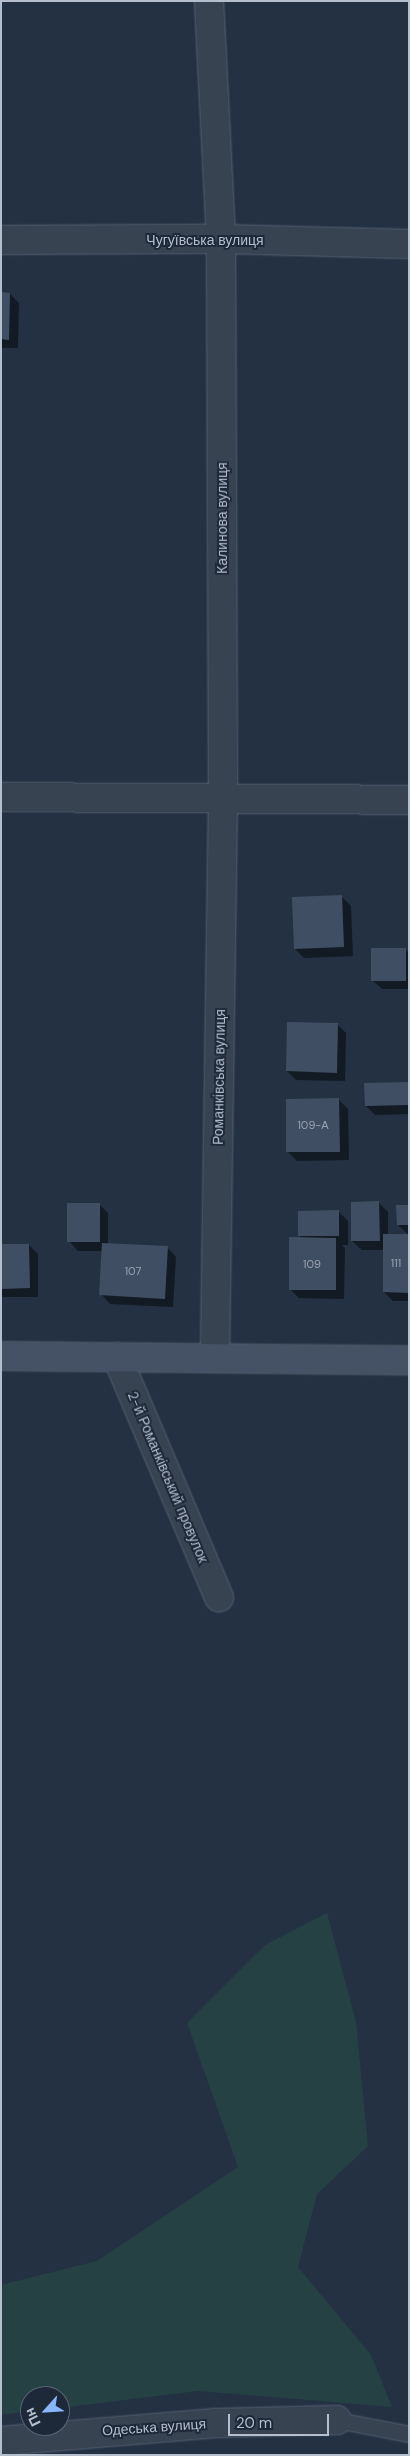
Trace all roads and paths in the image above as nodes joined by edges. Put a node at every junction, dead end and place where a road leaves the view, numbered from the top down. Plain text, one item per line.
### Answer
1 (208, 1) edge
2 (220, 239) junction
3 (1, 240) edge
4 (409, 244) edge
5 (1, 797) edge
6 (223, 797) junction
7 (409, 800) edge
8 (1, 1356) edge
9 (117, 1356) junction
10 (215, 1357) junction
11 (409, 1360) edge
12 (219, 1597) dead end
13 (337, 2420) joint
14 (409, 2434) edge
15 (1, 2441) edge

1 - 2 street, Калинова вулиця
2 - 3 street, Чугуївська вулиця
2 - 4 street, Чугуївська вулиця
2 - 6 street, Калинова вулиця
5 - 6 street
6 - 7 street
6 - 10 street, Романківська вулиця
8 - 9 main road
9 - 10 main road
9 - 12 street, 2-й Романківський провулок
10 - 11 main road
13 - 14 lane
13 - 15 street, Одеська вулиця

